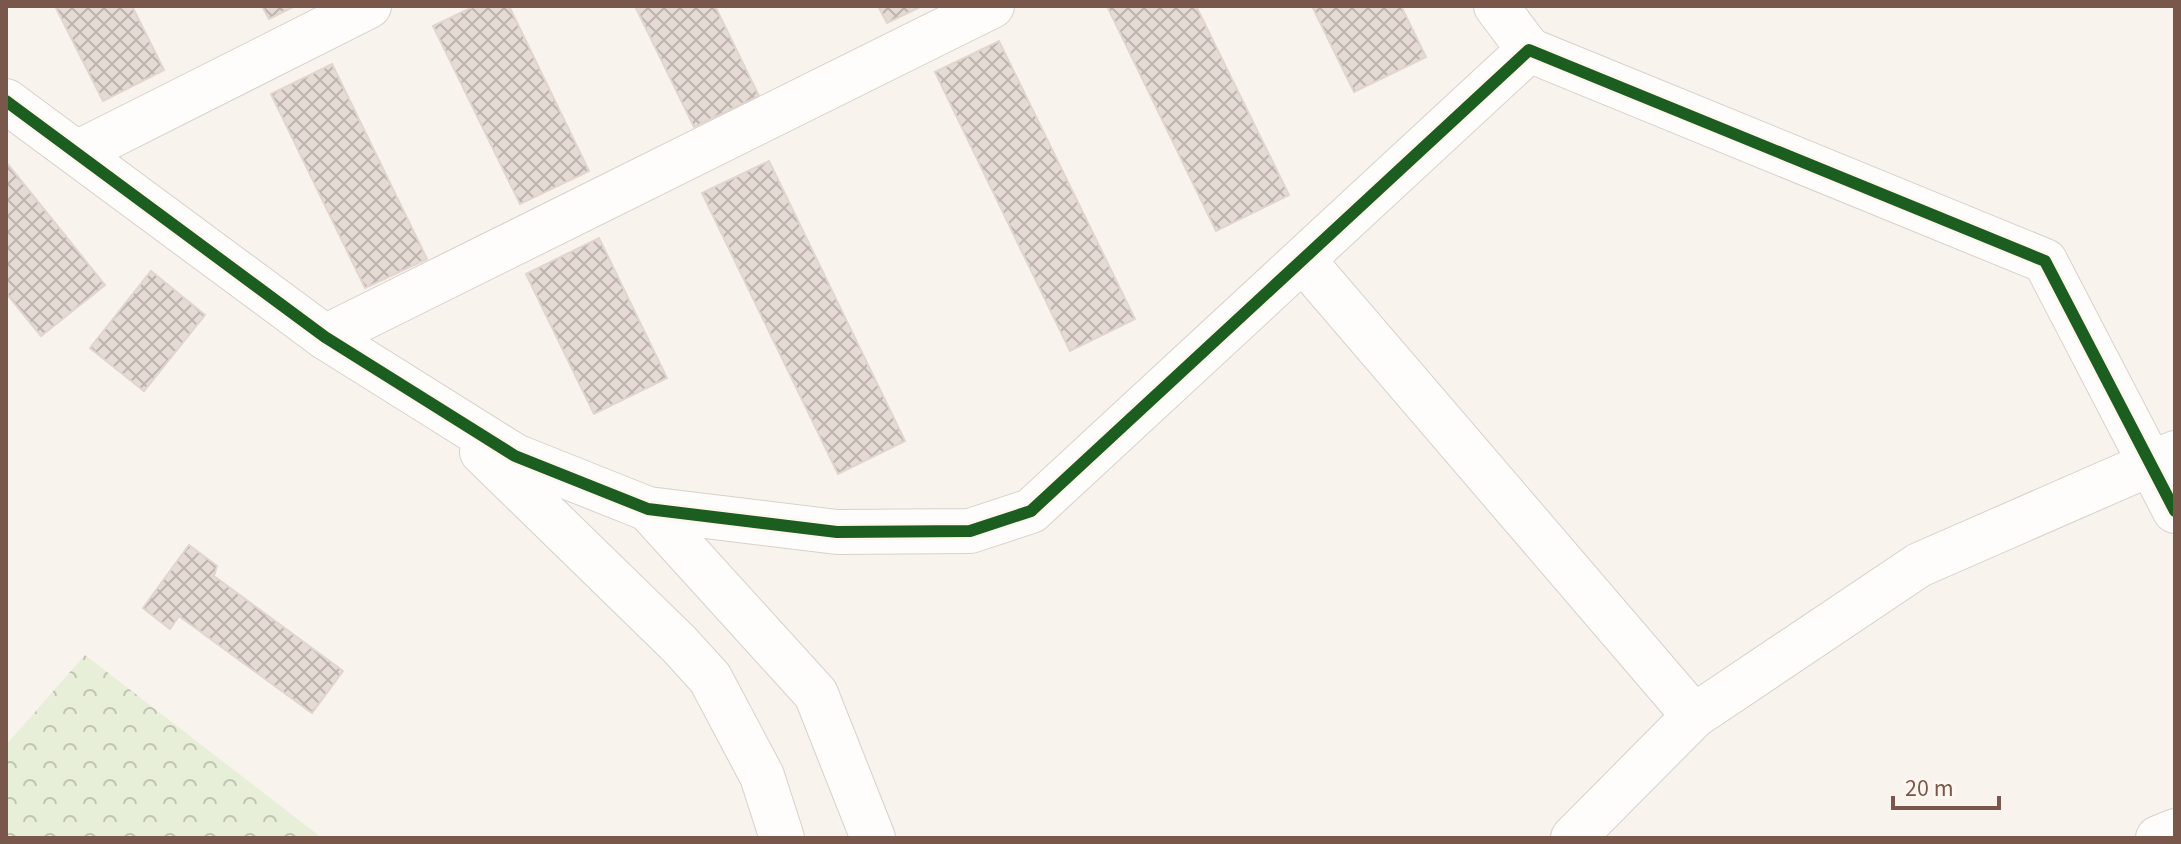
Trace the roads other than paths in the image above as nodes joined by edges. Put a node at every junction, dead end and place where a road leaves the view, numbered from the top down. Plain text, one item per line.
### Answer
1 (369, 6) edge
2 (992, 6) edge
3 (1496, 6) edge
4 (1529, 50) junction
5 (6, 102) edge
6 (79, 152) junction
7 (1303, 260) junction
8 (325, 337) junction
9 (435, 406) junction
10 (2163, 459) edge
11 (648, 509) junction
12 (2175, 511) edge
13 (1694, 716) junction
14 (2175, 831) edge
15 (782, 838) edge
16 (873, 838) edge
17 (1573, 838) edge
18 (2158, 838) edge

1 - 6 street
2 - 8 street
3 - 4 street
4 - 7 street
4 - 10 street
5 - 6 street
6 - 8 street
7 - 11 street
7 - 13 street
8 - 9 street
9 - 11 street
9 - 15 street
10 - 12 street
10 - 13 street
11 - 16 street
13 - 17 street
14 - 18 street

